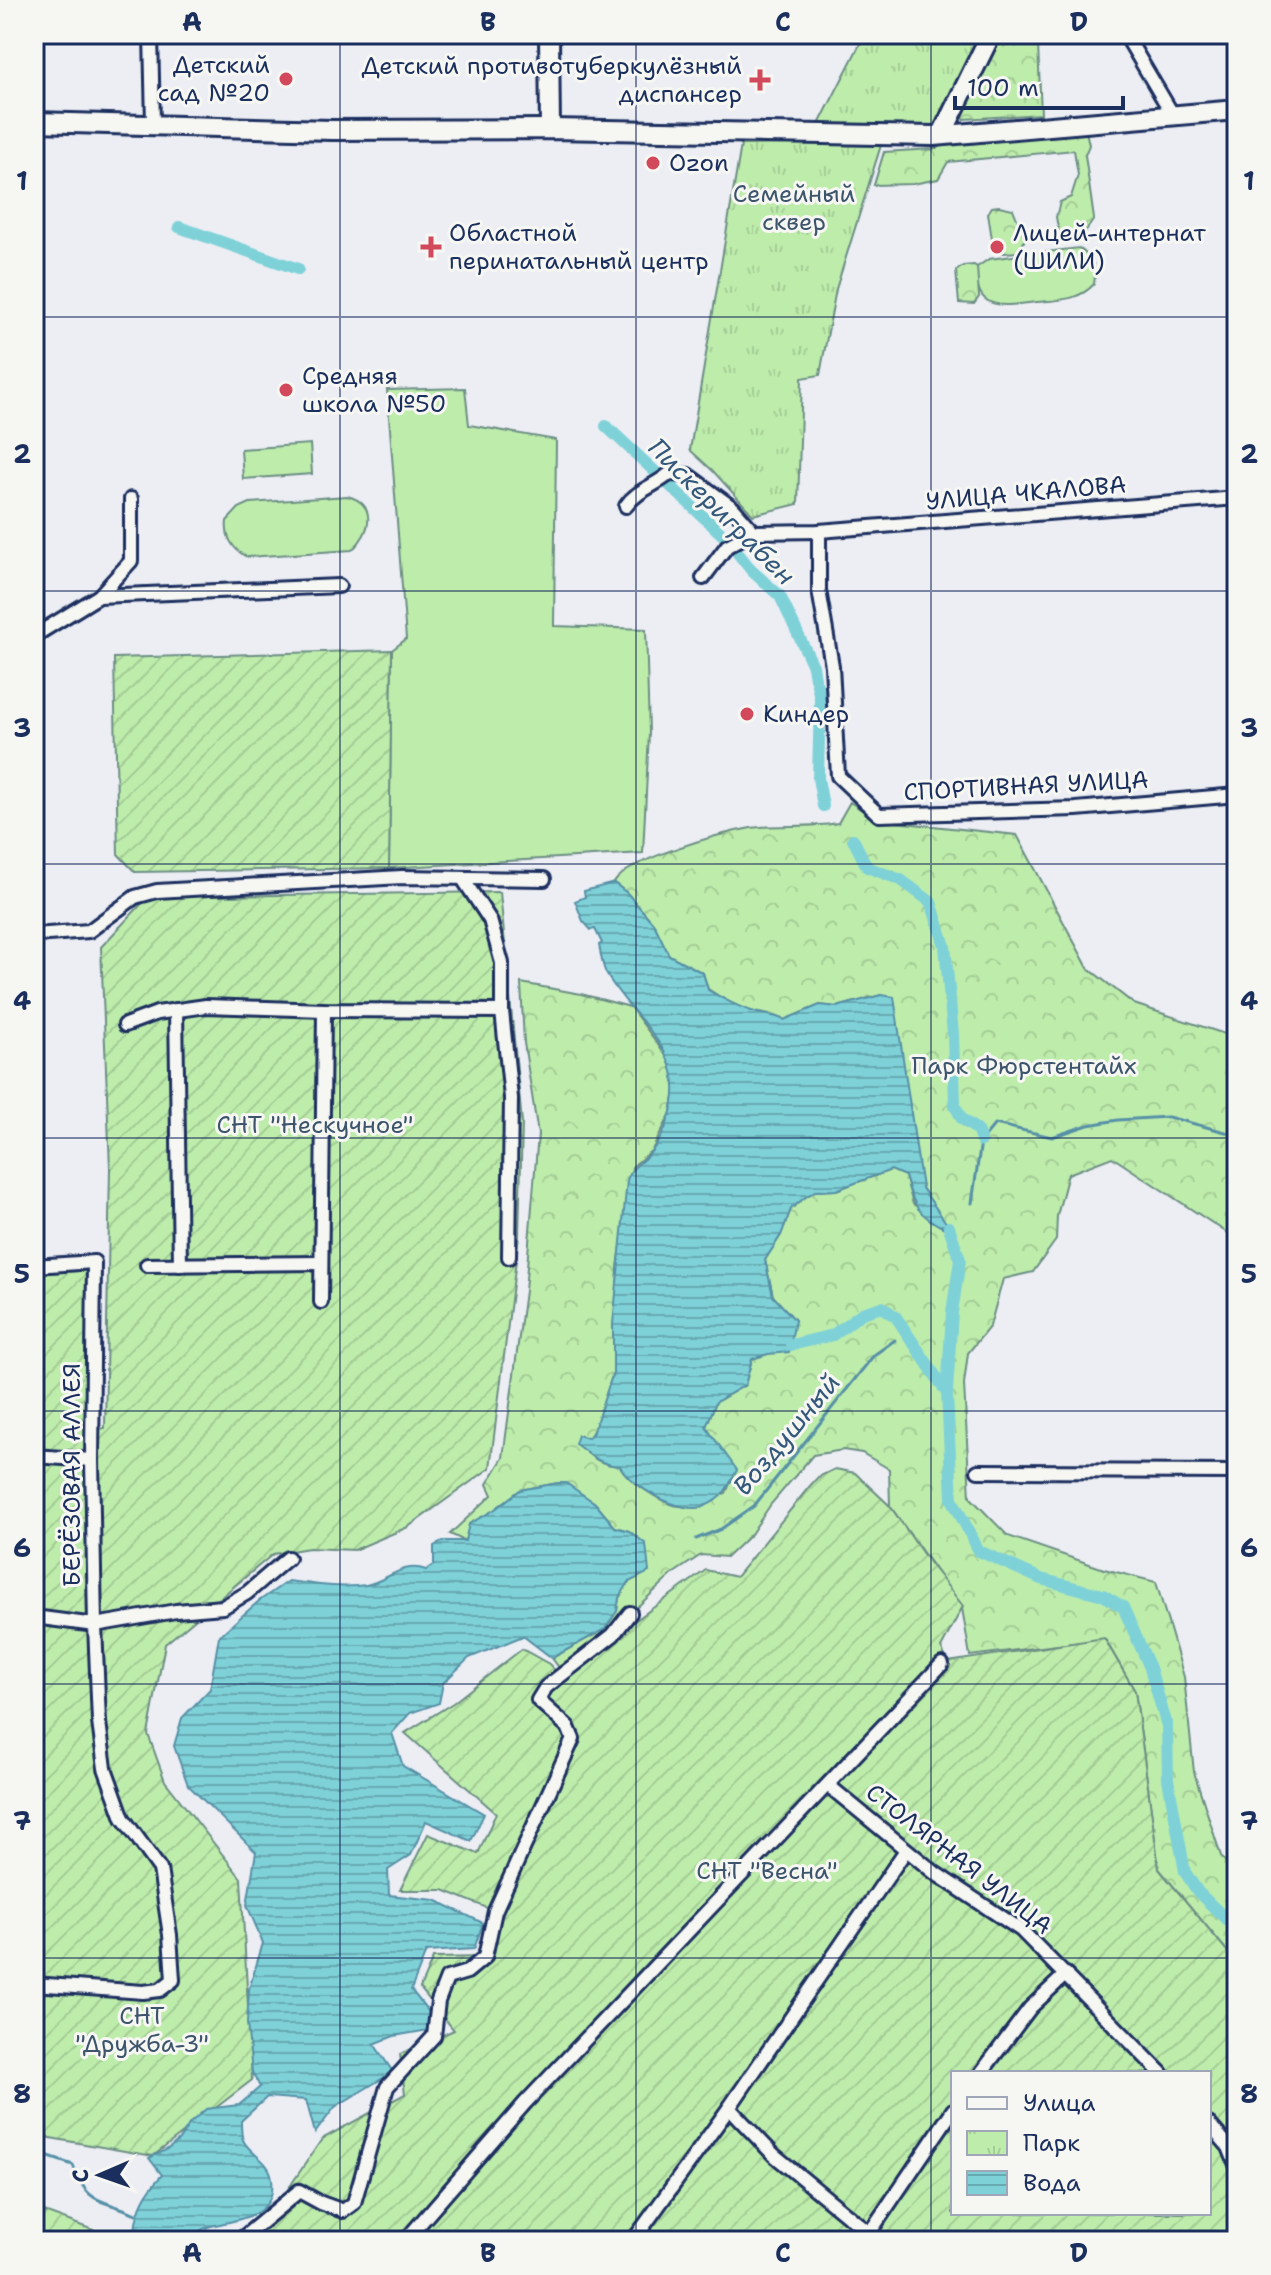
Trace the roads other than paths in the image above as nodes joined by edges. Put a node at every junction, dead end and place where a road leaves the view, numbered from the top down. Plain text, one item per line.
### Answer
1 (151, 34) edge
2 (549, 34) edge
3 (991, 34) edge
4 (1125, 34) edge
5 (1237, 110) edge
6 (1174, 117) junction
7 (34, 122) edge
8 (153, 124) junction
9 (550, 129) junction
10 (940, 134) junction
11 (1237, 498) edge
12 (131, 499) dead end
13 (626, 506) dead end
14 (819, 531) junction
15 (754, 532) junction
16 (703, 578) dead end
17 (339, 586) dead end
18 (99, 596) junction
19 (34, 636) edge
20 (1237, 795) edge
21 (463, 879) junction
22 (544, 879) dead end
23 (34, 935) edge
24 (176, 1010) junction
25 (324, 1010) junction
26 (502, 1011) junction
27 (125, 1025) dead end
28 (509, 1257) dead end
29 (321, 1263) junction
30 (147, 1265) dead end
31 (180, 1265) junction
32 (34, 1266) edge
33 (321, 1302) dead end
34 (34, 1456) edge
35 (92, 1460) junction
36 (978, 1471) dead end
37 (1237, 1472) edge
38 (288, 1558) dead end
39 (630, 1613) dead end
40 (34, 1617) edge
41 (95, 1625) junction
42 (942, 1664) dead end
43 (829, 1786) junction
44 (906, 1850) junction
45 (1066, 1974) junction
46 (34, 1984) edge
47 (983, 2071) edge
48 (1159, 2071) edge
49 (729, 2108) junction
50 (951, 2113) edge
51 (1211, 2126) edge
52 (1237, 2167) edge
53 (866, 2237) edge
54 (239, 2241) edge
55 (405, 2241) edge
56 (633, 2241) edge

1 - 8 street
2 - 9 street
3 - 10 street
4 - 6 street
5 - 6 street
6 - 10 street
7 - 8 street
8 - 9 street
9 - 10 street
11 - 14 street, УЛИЦА ЧКАЛОВА
12 - 18 street
13 - 15 street
14 - 15 street, УЛИЦА ЧКАЛОВА
14 - 20 street, СПОРТИВНАЯ УЛИЦА
15 - 16 street
17 - 18 street
18 - 19 street
21 - 22 street
21 - 23 street
21 - 26 street
24 - 25 street
24 - 27 street
24 - 31 street
25 - 26 street
25 - 29 street
26 - 28 street
29 - 31 street
29 - 33 street
30 - 31 street
32 - 35 street, БЕРЁЗОВАЯ АЛЛЕЯ
34 - 35 street
35 - 41 street, БЕРЁЗОВАЯ АЛЛЕЯ
36 - 37 street
38 - 41 street
39 - 54 street
40 - 41 street, БЕРЁЗОВАЯ АЛЛЕЯ
41 - 46 street
42 - 43 street
43 - 44 street, СТОЛЯРНАЯ УЛИЦА
43 - 55 street
44 - 45 street, СТОЛЯРНАЯ УЛИЦА
44 - 49 street
45 - 47 street
45 - 48 street, СТОЛЯРНАЯ УЛИЦА
49 - 53 street
49 - 56 street
50 - 53 street
51 - 52 street

